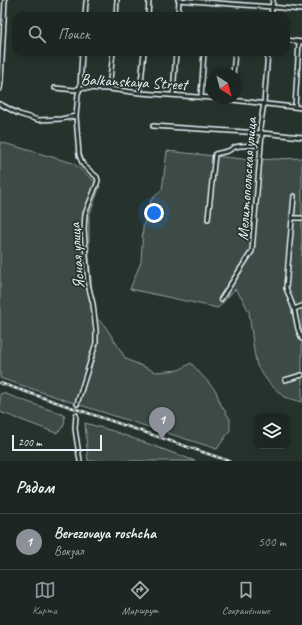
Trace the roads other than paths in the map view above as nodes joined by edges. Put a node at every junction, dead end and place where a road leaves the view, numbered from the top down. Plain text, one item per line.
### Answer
1 (5, 0) edge
2 (117, 0) edge
3 (149, 0) edge
4 (179, 0) edge
5 (273, 0) edge
6 (86, 1) edge
7 (272, 7) junction
8 (302, 10) edge
9 (85, 12) edge
10 (116, 12) edge
11 (148, 12) edge
12 (178, 12) edge
13 (271, 12) edge
14 (290, 41) edge
15 (301, 42) edge
16 (82, 56) edge
17 (113, 56) edge
18 (144, 56) edge
19 (176, 56) edge
20 (204, 56) edge
21 (235, 56) edge
22 (268, 56) edge
23 (234, 68) edge
24 (1, 78) edge
25 (55, 88) dead end
26 (80, 88) junction
27 (0, 89) edge
28 (109, 89) junction
29 (140, 92) junction
30 (173, 95) junction
31 (201, 97) junction
32 (206, 97) edge
33 (242, 100) edge
34 (264, 103) junction
35 (0, 104) edge
36 (295, 107) junction
37 (302, 108) edge
38 (76, 116) junction
39 (153, 126) dead end
40 (262, 133) junction
41 (302, 137) edge
42 (261, 144) junction
43 (294, 196) dead end
44 (292, 218) junction
45 (302, 218) edge
46 (208, 219) dead end
47 (221, 299) dead end
48 (302, 306) edge
49 (294, 309) junction
50 (302, 339) edge
51 (302, 375) edge
52 (286, 380) dead end
53 (77, 404) dead end
54 (76, 415) dead end
55 (80, 461) edge

1 - 24 street
2 - 10 street
3 - 11 street
4 - 7 street
4 - 12 street
5 - 7 street
6 - 9 street
7 - 8 street
7 - 13 street
14 - 15 street
15 - 36 street
16 - 26 street, Ясная улица
17 - 28 street
18 - 29 street
19 - 30 street
20 - 31 street
21 - 23 street
22 - 34 street, Мелитопольская улица
24 - 27 street
25 - 26 street, Balkanskaya Street
26 - 28 street, Balkanskaya Street
26 - 38 street, Ясная улица
28 - 29 street, Balkanskaya Street
29 - 30 street, Balkanskaya Street
30 - 31 street, Balkanskaya Street
31 - 32 street, Balkanskaya Street
33 - 34 street, Balkanskaya Street
34 - 36 street, Balkanskaya Street
34 - 40 street, Мелитопольская улица
35 - 38 street
36 - 37 street, Balkanskaya Street
38 - 53 street, Ясная улица
39 - 40 street
40 - 41 street
40 - 42 street, Мелитопольская улица
42 - 46 street
42 - 47 street, Мелитопольская улица
43 - 44 street
44 - 45 street
44 - 49 street
48 - 49 street
49 - 50 street
51 - 52 street
54 - 55 street

